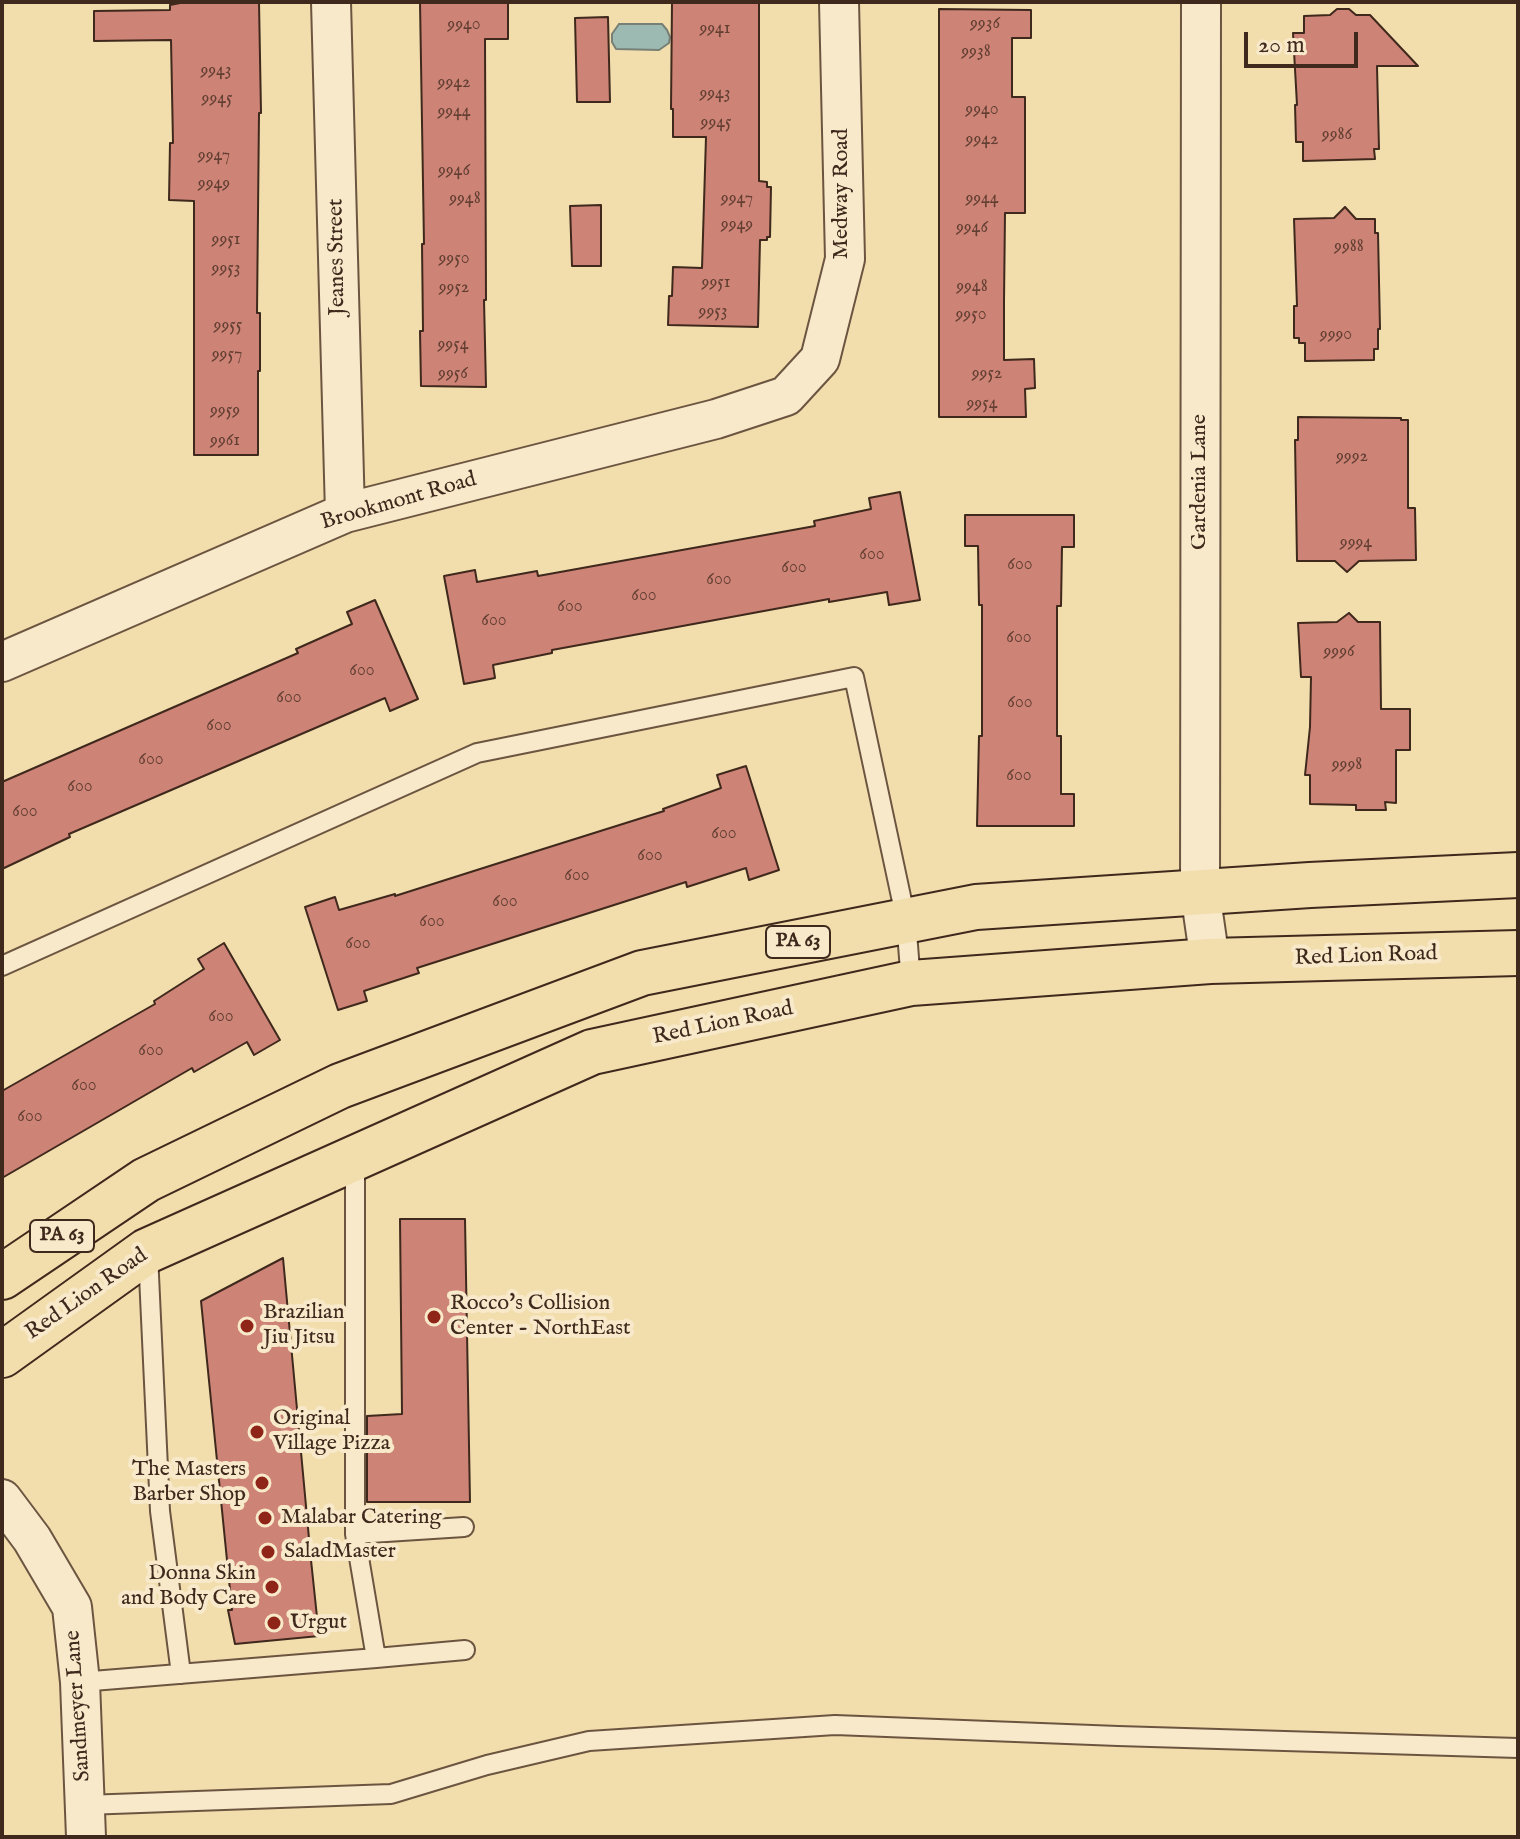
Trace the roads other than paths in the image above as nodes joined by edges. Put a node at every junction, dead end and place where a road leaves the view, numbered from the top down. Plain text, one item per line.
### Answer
1 (331, 2) edge
2 (839, 2) edge
3 (1201, 2) edge
4 (804, 376) joint
5 (345, 513) junction
6 (2, 662) edge
7 (1518, 875) edge
8 (1200, 892) junction
9 (906, 920) junction
10 (1518, 953) edge
11 (1210, 961) junction
12 (2, 966) edge
13 (911, 983) junction
14 (355, 1157) junction
15 (147, 1251) junction
16 (2, 1277) edge
17 (2, 1355) edge
18 (2, 1499) edge
19 (464, 1527) dead end
20 (355, 1534) junction
21 (465, 1650) dead end
22 (376, 1658) junction
23 (181, 1674) junction
24 (80, 1682) junction
25 (1518, 1748) edge
26 (85, 1821) edge

1 - 5 street, Jeanes Street
2 - 4 street, Medway Road
3 - 8 street, Gardenia Lane
4 - 5 street, Brookmont Road
5 - 6 street, Brookmont Road
7 - 8 main road, PA 63
8 - 9 main road, PA 63
8 - 11 street, Gardenia Lane
9 - 12 lane
9 - 13 lane
9 - 16 main road, PA 63
10 - 11 main road, Red Lion Road / PA 63
11 - 13 main road, Red Lion Road / PA 63
13 - 14 main road, Red Lion Road / PA 63
14 - 15 main road, Red Lion Road / PA 63
14 - 20 lane
15 - 17 main road, Red Lion Road / PA 63
15 - 23 lane
18 - 24 street, Sandmeyer Lane
19 - 20 lane
20 - 22 lane
21 - 22 lane
22 - 23 lane
23 - 24 lane
24 - 26 street, Sandmeyer Lane
25 - 26 lane

